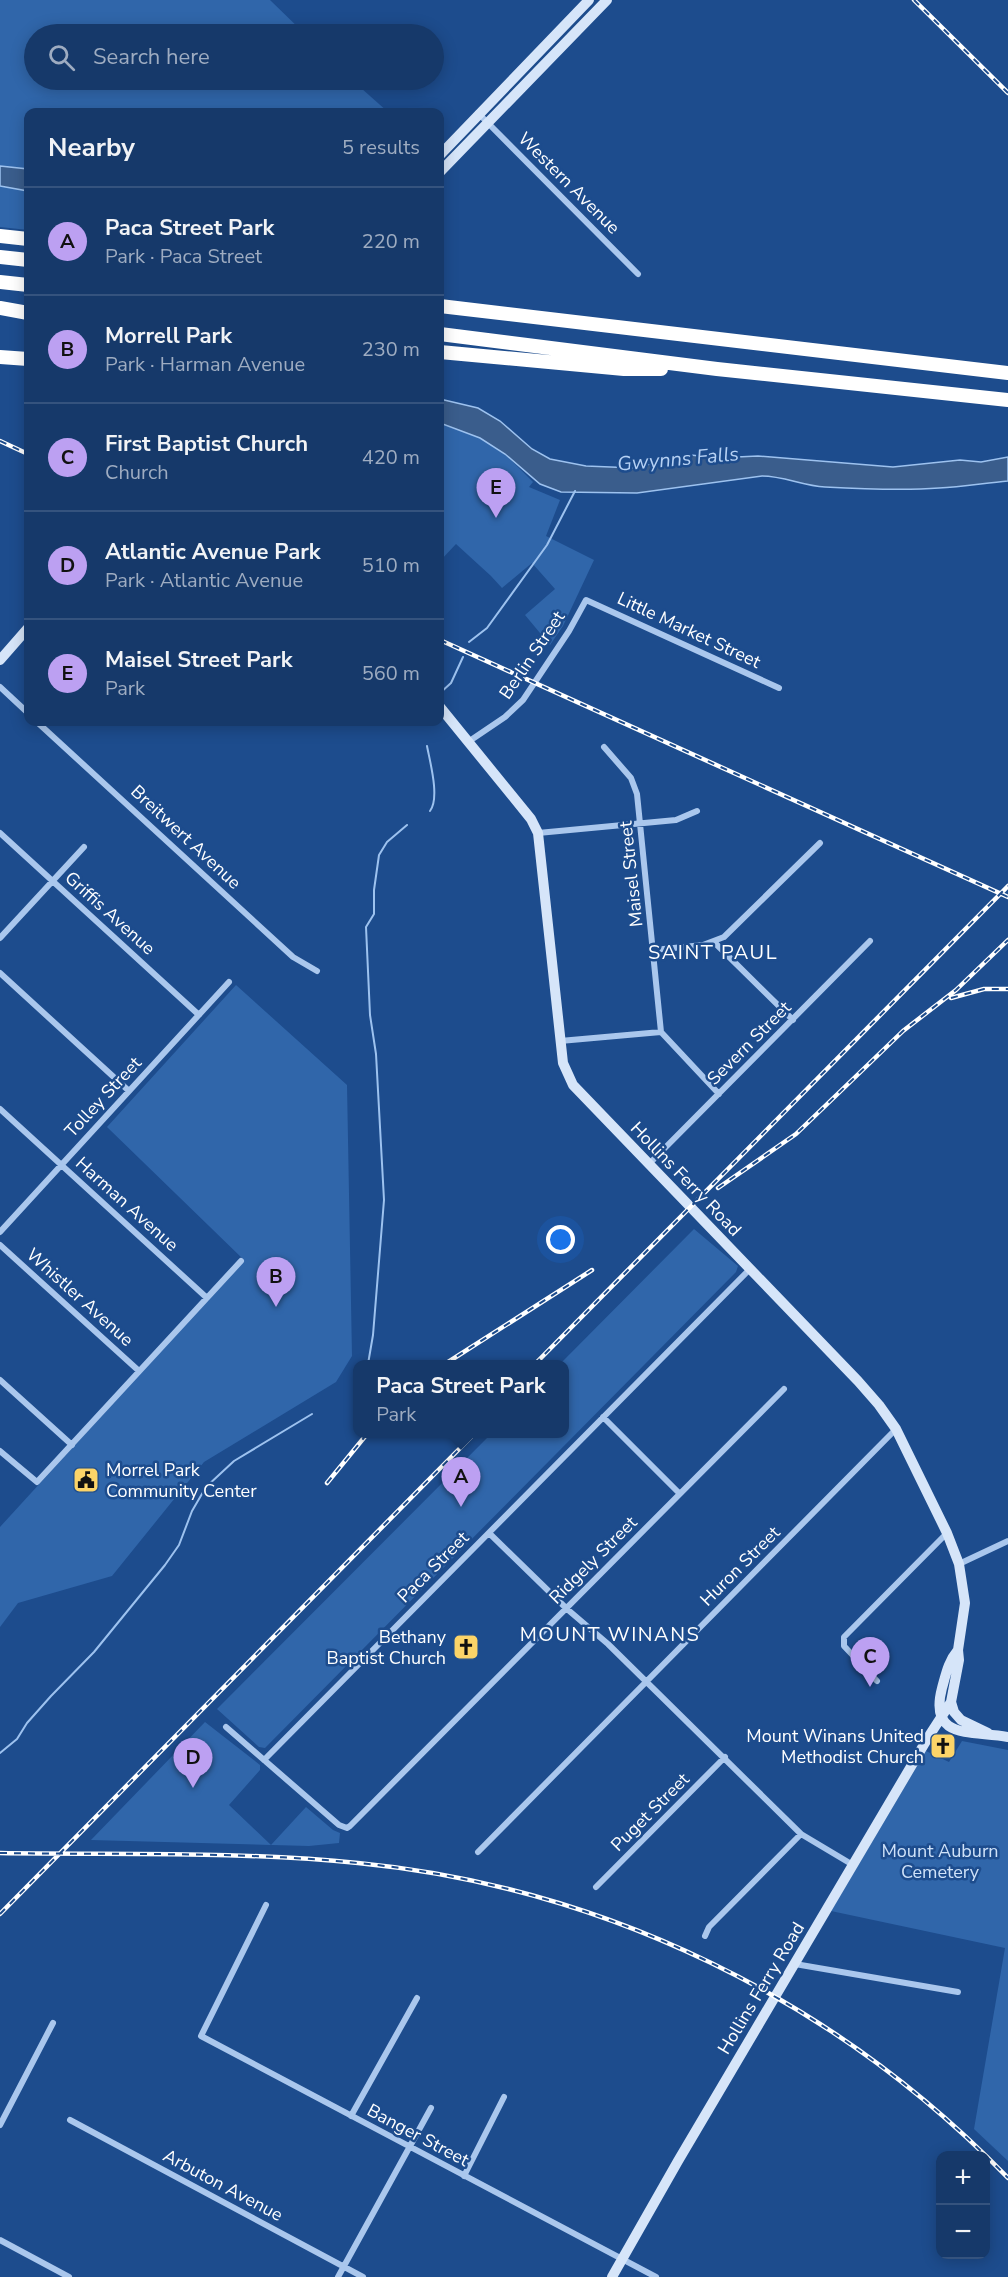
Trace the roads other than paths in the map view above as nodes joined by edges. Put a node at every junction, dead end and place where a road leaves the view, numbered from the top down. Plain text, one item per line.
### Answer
1 (589, 0) edge
2 (607, 0) edge
3 (478, 114) junction
4 (487, 122) junction
5 (444, 151) edge
6 (444, 168) edge
7 (0, 236) edge
8 (24, 239) edge
9 (0, 257) edge
10 (24, 260) edge
11 (638, 274) dead end
12 (0, 282) edge
13 (24, 285) edge
14 (444, 306) edge
15 (0, 308) edge
16 (24, 312) edge
17 (444, 335) edge
18 (445, 352) edge
19 (0, 357) edge
20 (24, 359) edge
21 (717, 369) junction
22 (1008, 373) edge
23 (1008, 400) edge
24 (586, 600) joint
25 (24, 633) edge
26 (0, 660) edge
27 (0, 687) edge
28 (779, 688) dead end
29 (24, 710) edge
30 (444, 712) edge
31 (41, 726) edge
32 (468, 742) junction
33 (604, 747) dead end
34 (697, 811) dead end
35 (641, 824) junction
36 (538, 832) junction
37 (0, 833) edge
38 (820, 843) dead end
39 (84, 847) dead end
40 (52, 881) junction
41 (0, 938) edge
42 (870, 941) dead end
43 (715, 943) junction
44 (654, 950) junction
45 (317, 971) dead end
46 (0, 973) edge
47 (229, 982) dead end
48 (199, 1015) junction
49 (794, 1020) junction
50 (661, 1032) junction
51 (560, 1041) junction
52 (129, 1091) junction
53 (719, 1094) junction
54 (0, 1109) edge
55 (649, 1164) junction
56 (61, 1165) junction
57 (0, 1232) edge
58 (0, 1245) edge
59 (241, 1261) dead end
60 (751, 1268) junction
61 (207, 1298) junction
62 (139, 1371) junction
63 (0, 1380) edge
64 (784, 1389) dead end
65 (603, 1417) junction
66 (896, 1429) junction
67 (72, 1445) junction
68 (0, 1451) edge
69 (680, 1494) junction
70 (489, 1533) junction
71 (947, 1533) junction
72 (1008, 1541) edge
73 (958, 1564) junction
74 (567, 1608) junction
75 (958, 1650) junction
76 (877, 1681) dead end
77 (647, 1682) junction
78 (952, 1705) junction
79 (941, 1718) junction
80 (226, 1727) dead end
81 (988, 1733) junction
82 (1008, 1737) edge
83 (725, 1757) junction
84 (264, 1760) junction
85 (801, 1834) junction
86 (478, 1852) dead end
87 (852, 1865) junction
88 (596, 1887) dead end
89 (266, 1905) dead end
90 (705, 1936) dead end
91 (795, 1964) junction
92 (958, 1992) dead end
93 (417, 1998) dead end
94 (54, 2023) dead end
95 (504, 2097) dead end
96 (431, 2108) dead end
97 (351, 2116) junction
98 (69, 2120) dead end
99 (0, 2125) edge
100 (409, 2146) junction
101 (464, 2176) junction
102 (0, 2240) edge
103 (622, 2260) junction
104 (344, 2266) junction
105 (69, 2277) edge
106 (338, 2277) edge
107 (363, 2277) edge
108 (612, 2277) edge
109 (656, 2277) edge

1 - 3 street
2 - 4 street
3 - 4 street, Western Avenue
3 - 5 street
4 - 6 street
4 - 11 street, Western Avenue
7 - 8 highway
9 - 10 highway
12 - 13 highway
14 - 22 highway
15 - 16 highway
17 - 21 highway
18 - 21 highway
19 - 20 highway
21 - 23 highway
24 - 28 street, Little Market Street
24 - 32 street, Berlin Street
25 - 26 street
27 - 29 street
30 - 32 street, Hollins Ferry Road
31 - 45 street, Breitwert Avenue
32 - 36 street, Hollins Ferry Road
33 - 35 street, Maisel Street
34 - 35 street
35 - 36 street
35 - 44 street, Maisel Street
36 - 51 street, Hollins Ferry Road
37 - 40 street, Griffis Avenue
38 - 43 street
39 - 40 street
40 - 41 street
40 - 48 street, Griffis Avenue
42 - 49 street, Severn Street
43 - 44 street
43 - 49 street
44 - 50 street, Maisel Street
46 - 52 street
47 - 48 street, Tolley Street
48 - 52 street, Tolley Street
49 - 53 street, Severn Street
50 - 51 street
50 - 53 street
51 - 55 street, Hollins Ferry Road
52 - 56 street, Tolley Street
53 - 55 street, Severn Street
54 - 56 street, Harman Avenue
55 - 60 street, Hollins Ferry Road
56 - 57 street, Tolley Street
56 - 61 street, Harman Avenue
58 - 62 street, Whistler Avenue
59 - 61 street
60 - 65 street, Paca Street
60 - 66 street, Hollins Ferry Road
61 - 62 street
62 - 67 street
63 - 67 street
64 - 69 street, Ridgely Street
65 - 69 street
65 - 70 street, Paca Street
66 - 71 street, Hollins Ferry Road
66 - 77 street, Huron Street
67 - 68 street
69 - 74 street, Ridgely Street
70 - 74 street
70 - 84 street, Paca Street
71 - 73 street, Hollins Ferry Road
71 - 76 street
72 - 73 street
73 - 75 street, Hollins Ferry Road
74 - 77 street
74 - 84 street, Ridgely Street
75 - 78 street, Hollins Ferry Road
75 - 79 street, Hollins Ferry Road
77 - 83 street
77 - 86 street, Huron Street
78 - 79 street, Hollins Ferry Road
78 - 81 street
79 - 81 street
79 - 87 street, Hollins Ferry Road
80 - 84 street
81 - 82 street
83 - 85 street
83 - 88 street, Puget Street
85 - 87 street
85 - 90 street
87 - 91 street, Hollins Ferry Road
89 - 97 street, Banger Street
91 - 92 street
91 - 103 street, Hollins Ferry Road
93 - 97 street
94 - 99 street
95 - 101 street
96 - 100 street
97 - 100 street, Banger Street
98 - 104 street, Arbuton Avenue
100 - 101 street, Banger Street
100 - 104 street
101 - 103 street, Banger Street
102 - 105 street
103 - 108 street, Hollins Ferry Road
103 - 109 street, Banger Street
104 - 106 street
104 - 107 street, Arbuton Avenue

